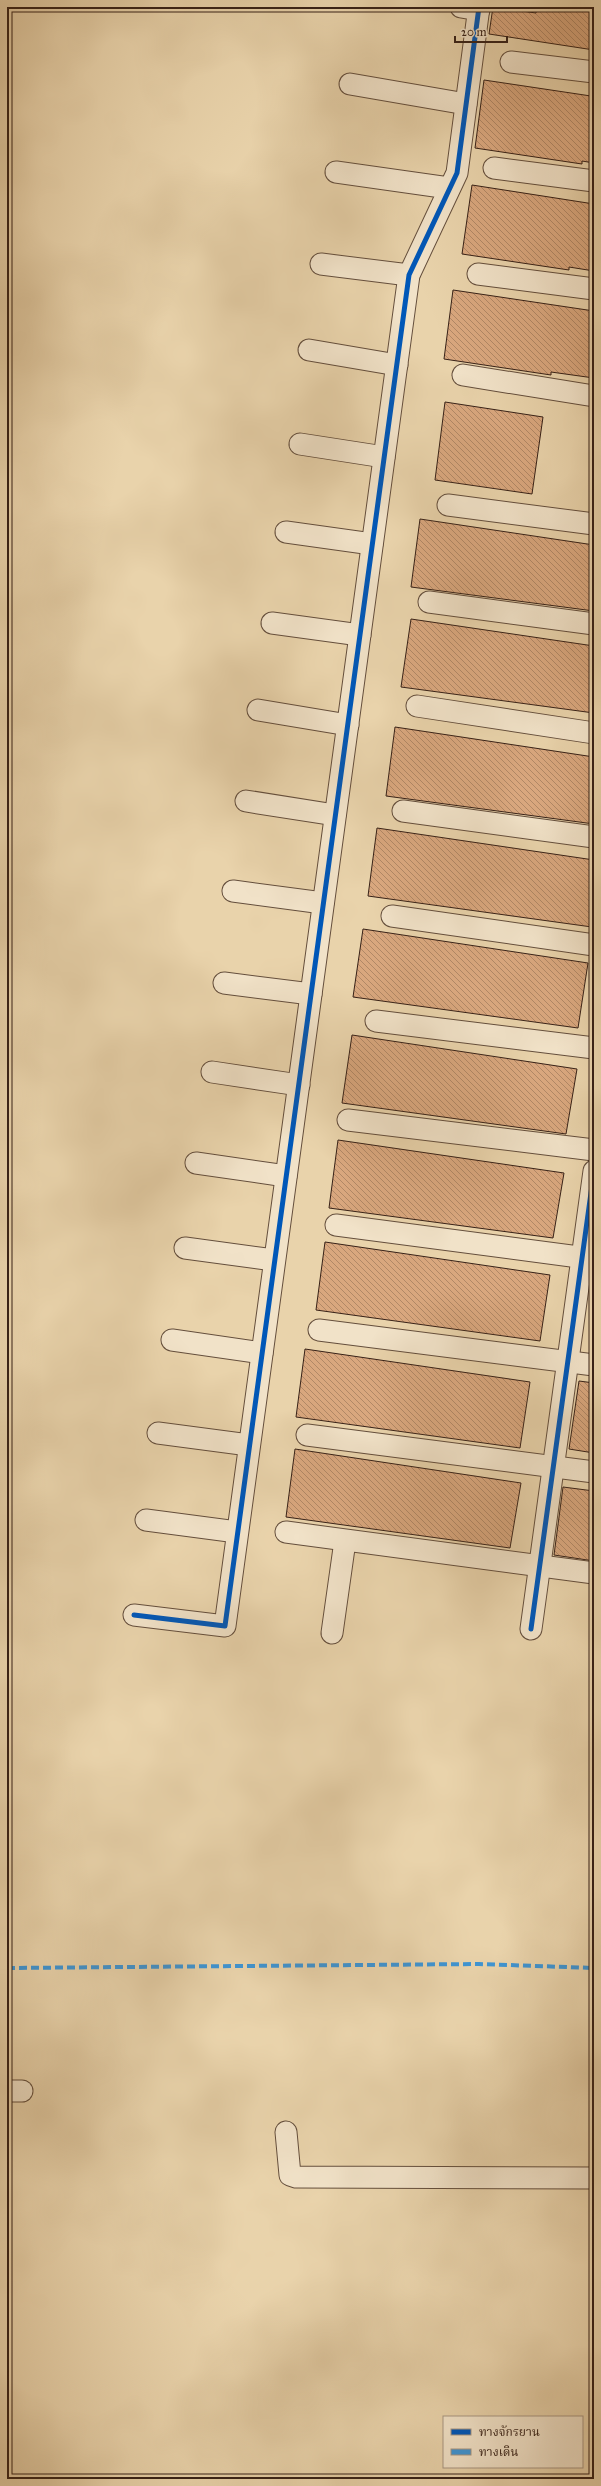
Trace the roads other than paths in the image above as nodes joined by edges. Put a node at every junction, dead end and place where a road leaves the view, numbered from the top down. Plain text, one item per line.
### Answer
1 (473, 8) edge
2 (510, 62) dead end
3 (594, 72) edge
4 (350, 84) dead end
5 (466, 104) junction
6 (494, 168) dead end
7 (336, 172) dead end
8 (594, 182) edge
9 (450, 188) junction
10 (321, 264) dead end
11 (478, 274) dead end
12 (409, 275) junction
13 (594, 289) edge
14 (309, 350) dead end
15 (397, 365) junction
16 (463, 375) dead end
17 (594, 396) edge
18 (300, 444) dead end
19 (384, 457) junction
20 (448, 505) dead end
21 (594, 524) edge
22 (286, 532) dead end
23 (372, 544) junction
24 (429, 602) dead end
25 (272, 623) dead end
26 (594, 624) edge
27 (360, 635) junction
28 (417, 706) dead end
29 (258, 710) dead end
30 (348, 726) junction
31 (594, 733) edge
32 (246, 801) dead end
33 (402, 811) dead end
34 (335, 816) junction
35 (594, 837) edge
36 (233, 891) dead end
37 (323, 903) junction
38 (392, 916) dead end
39 (594, 946) edge
40 (224, 983) dead end
41 (311, 994) junction
42 (376, 1021) dead end
43 (594, 1048) edge
44 (212, 1072) dead end
45 (299, 1085) junction
46 (348, 1120) dead end
47 (594, 1150) edge
48 (196, 1163) dead end
49 (594, 1171) edge
50 (286, 1176) junction
51 (336, 1225) dead end
52 (185, 1248) dead end
53 (588, 1258) edge
54 (274, 1260) junction
55 (319, 1330) dead end
56 (172, 1340) dead end
57 (262, 1353) junction
58 (568, 1362) junction
59 (594, 1365) edge
60 (158, 1433) dead end
61 (307, 1435) dead end
62 (249, 1445) junction
63 (554, 1467) junction
64 (594, 1472) edge
65 (146, 1520) dead end
66 (237, 1532) junction
67 (286, 1532) dead end
68 (345, 1541) junction
69 (540, 1566) junction
70 (594, 1573) edge
71 (134, 1615) dead end
72 (531, 1629) dead end
73 (332, 1633) dead end
74 (286, 2132) dead end
75 (594, 2178) edge

1 - 5 street
2 - 3 street
4 - 5 street
5 - 9 street
6 - 8 street
7 - 9 street
9 - 12 street
10 - 12 street
11 - 13 street
12 - 15 street
14 - 15 street
15 - 19 street
16 - 17 street
18 - 19 street
19 - 23 street
20 - 21 street
22 - 23 street
23 - 27 street
24 - 26 street
25 - 27 street
27 - 30 street
28 - 31 street
29 - 30 street
30 - 34 street
32 - 34 street
33 - 35 street
34 - 37 street
36 - 37 street
37 - 41 street
38 - 39 street
40 - 41 street
41 - 45 street
42 - 43 street
44 - 45 street
45 - 50 street
46 - 47 street
48 - 50 street
49 - 53 street
50 - 54 street
51 - 53 street
52 - 54 street
53 - 58 street
54 - 57 street
55 - 58 street
56 - 57 street
57 - 62 street
58 - 59 street
58 - 63 street
60 - 62 street
61 - 63 street
62 - 66 street
63 - 64 street
63 - 69 street
65 - 66 street
66 - 71 street
67 - 68 street
68 - 69 street
68 - 73 street
69 - 70 street
69 - 72 street
74 - 75 street

